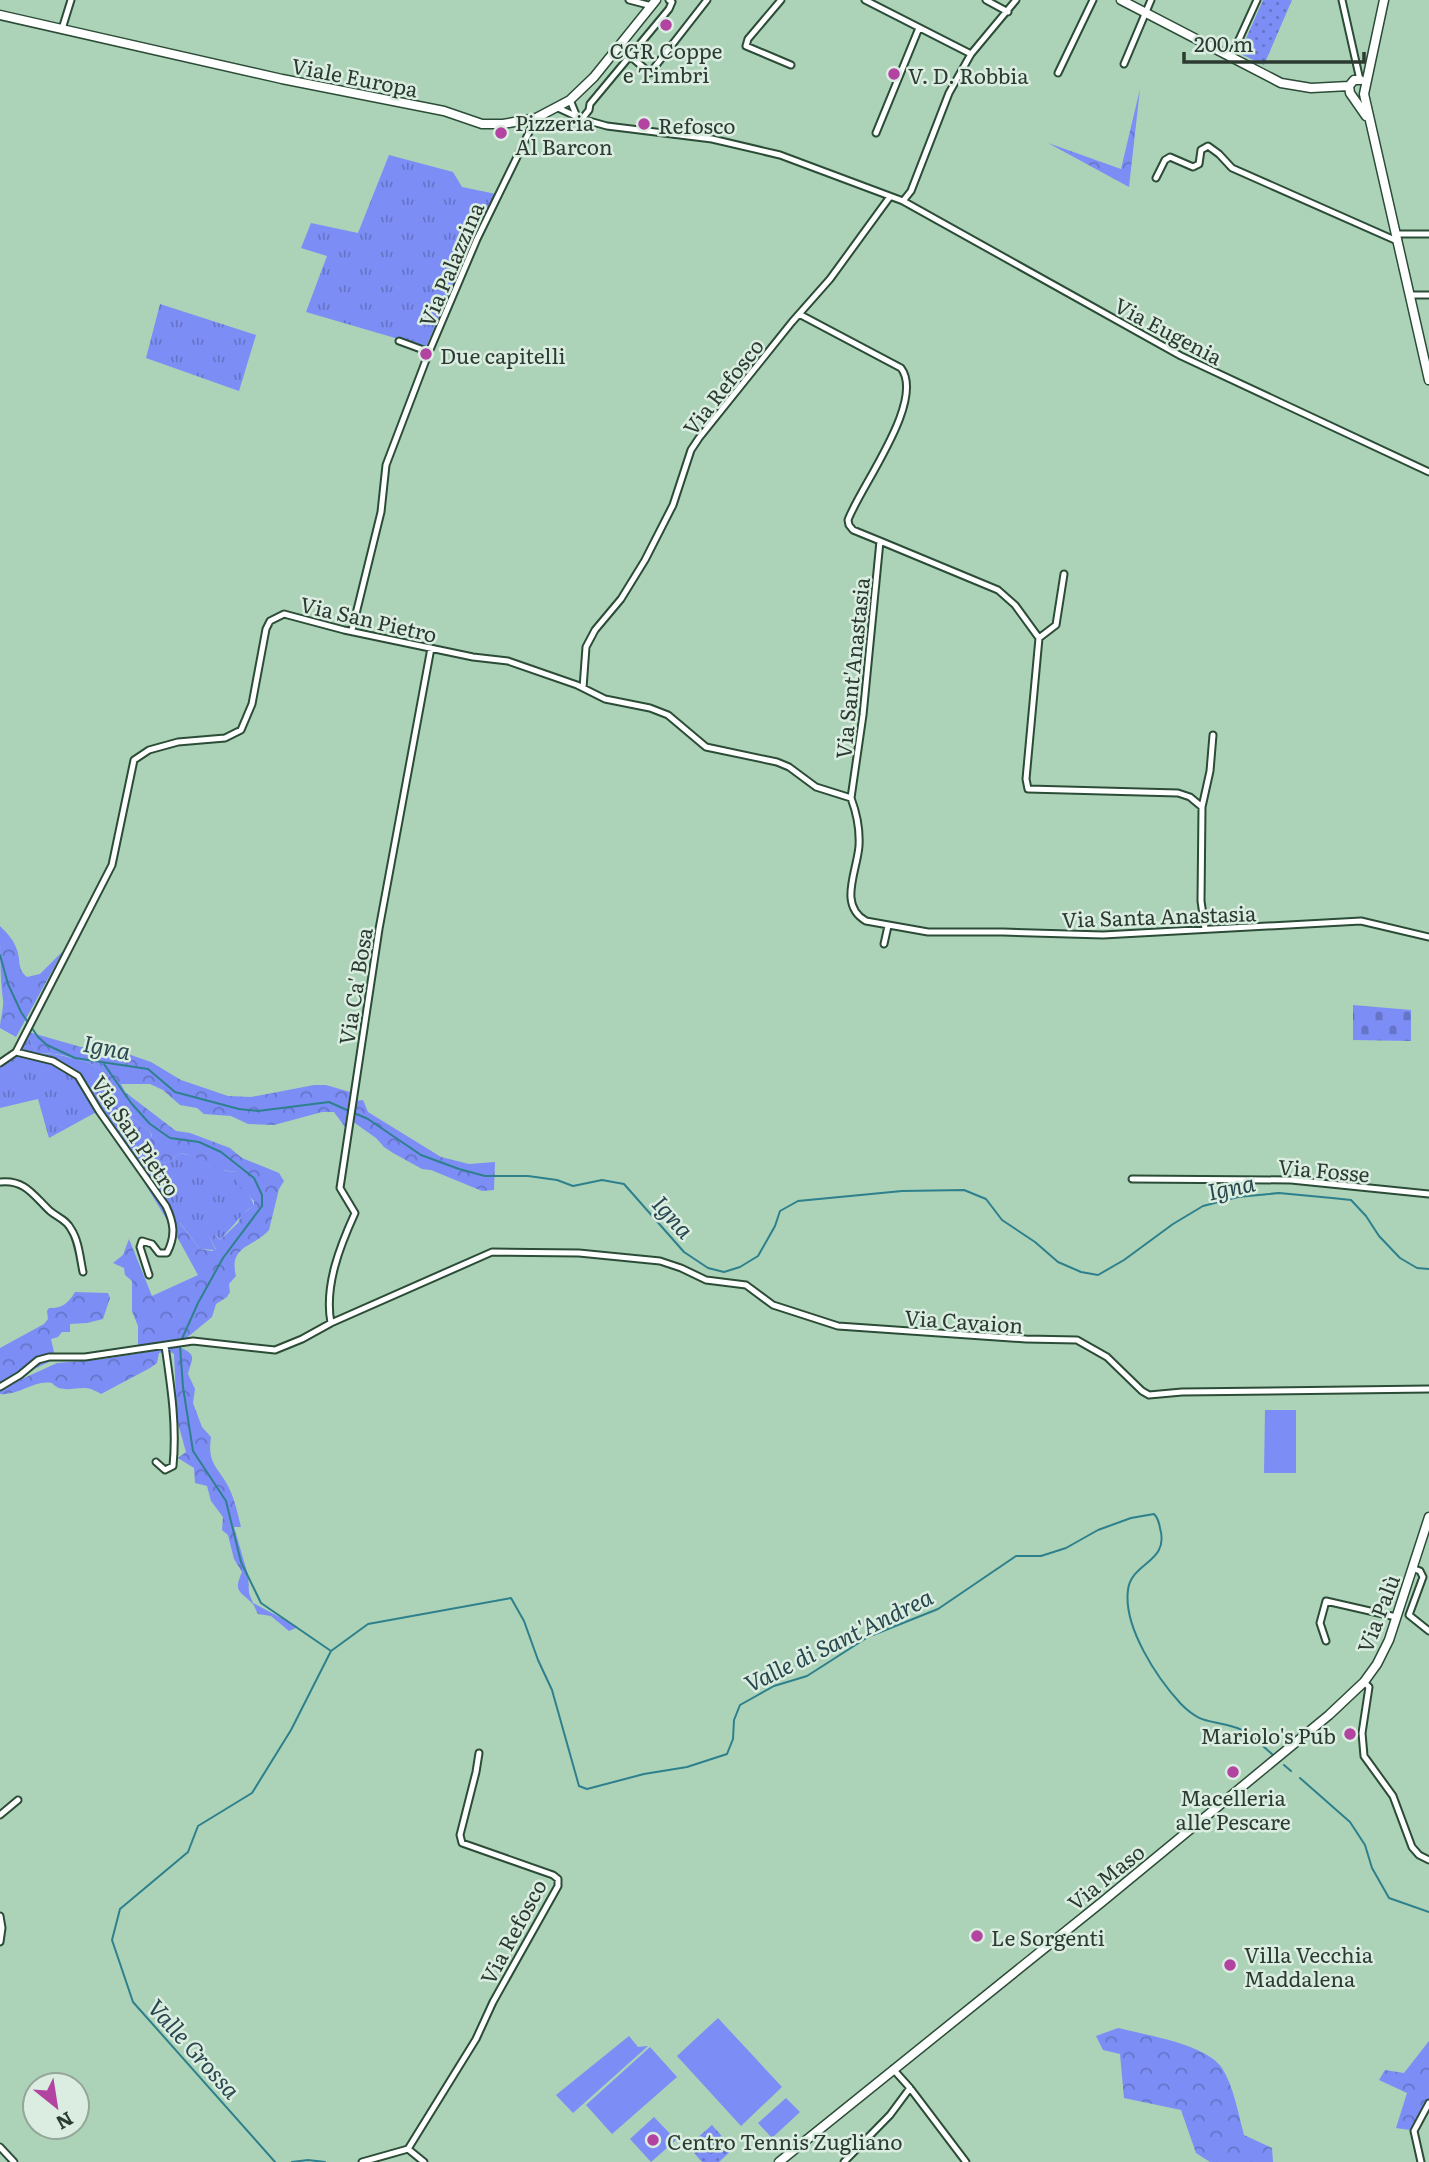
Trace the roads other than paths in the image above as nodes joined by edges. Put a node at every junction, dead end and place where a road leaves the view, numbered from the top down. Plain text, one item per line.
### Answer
1 (71, 0) edge
2 (629, 0) edge
3 (669, 0) edge
4 (707, 0) edge
5 (781, 0) edge
6 (865, 0) edge
7 (986, 0) edge
8 (1016, 0) edge
9 (1093, 0) edge
10 (1121, 0) edge
11 (1151, 0) edge
12 (1342, 0) edge
13 (1384, 0) edge
14 (1256, 1) edge
15 (654, 3) edge
16 (1008, 12) junction
17 (1145, 12) junction
18 (0, 15) edge
19 (919, 28) junction
20 (62, 29) junction
21 (971, 54) junction
22 (630, 56) junction
23 (1231, 57) junction
24 (1124, 64) dead end
25 (791, 65) dead end
26 (1058, 73) dead end
27 (1357, 88) junction
28 (570, 100) junction
29 (558, 108) junction
30 (536, 118) junction
31 (579, 118) junction
32 (876, 134) dead end
33 (1156, 178) dead end
34 (889, 198) junction
35 (902, 201) junction
36 (1429, 234) edge
37 (1398, 238) junction
38 (1410, 295) junction
39 (1429, 295) edge
40 (799, 314) junction
41 (399, 341) dead end
42 (429, 352) junction
43 (1427, 360) edge
44 (1429, 380) edge
45 (1429, 472) edge
46 (880, 541) junction
47 (1064, 574) dead end
48 (352, 630) junction
49 (1039, 638) junction
50 (431, 648) junction
51 (583, 688) junction
52 (1213, 735) dead end
53 (851, 798) junction
54 (1202, 807) junction
55 (888, 926) junction
56 (1205, 929) junction
57 (1429, 937) edge
58 (884, 944) dead end
59 (16, 1052) junction
60 (0, 1063) edge
61 (1132, 1180) dead end
62 (0, 1182) edge
63 (1429, 1194) edge
64 (83, 1272) dead end
65 (149, 1275) dead end
66 (331, 1323) junction
67 (165, 1346) junction
68 (0, 1387) edge
69 (1429, 1389) edge
70 (156, 1462) dead end
71 (1429, 1517) edge
72 (1411, 1571) junction
73 (1396, 1617) junction
74 (1429, 1631) edge
75 (1326, 1641) dead end
76 (1364, 1682) junction
77 (479, 1753) dead end
78 (1240, 1789) joint
79 (18, 1800) dead end
80 (0, 1815) edge
81 (1429, 1860) edge
82 (0, 1916) edge
83 (0, 1942) edge
84 (893, 2069) junction
85 (910, 2088) junction
86 (1429, 2103) edge
87 (0, 2147) edge
88 (408, 2150) junction
89 (14, 2162) edge
90 (362, 2162) edge
91 (424, 2162) edge
92 (779, 2162) edge
93 (844, 2162) edge
94 (966, 2162) edge
95 (1422, 2162) edge

1 - 20 street
2 - 15 street
3 - 22 street
4 - 22 street
5 - 25 street
6 - 19 street
7 - 16 street
8 - 16 street
9 - 26 street
10 - 17 main road
11 - 17 street
12 - 27 street
13 - 27 main road
14 - 23 street
15 - 28 main road, Viale Europa
16 - 21 street
17 - 23 main road
17 - 24 street
18 - 20 main road, Viale Europa
19 - 21 street
19 - 32 street
20 - 30 main road, Viale Europa
21 - 35 street
22 - 31 street
23 - 27 main road
27 - 37 main road
28 - 29 main road, Viale Europa
28 - 31 street
29 - 30 main road, Viale Europa
29 - 31 street
30 - 42 street, Via Palazzina
31 - 34 street
33 - 37 street
34 - 35 street
34 - 40 street, Via Refosco
35 - 45 street, Via Eugenia
36 - 37 street
37 - 38 main road
38 - 39 street
38 - 43 main road
40 - 46 street
40 - 51 street, Via Refosco
41 - 42 street
42 - 48 street, Via Palazzina
43 - 44 main road
46 - 49 street
46 - 53 street, Via Sant'Anastasia
47 - 49 street
48 - 50 street, Via San Pietro
48 - 59 street, Via San Pietro
49 - 54 street
50 - 51 street, Via San Pietro
50 - 66 street, Via Ca' Bosa
51 - 53 street
52 - 54 street
53 - 55 street, Via Santa Anastasia
54 - 56 street
55 - 56 street, Via Santa Anastasia
55 - 58 street
56 - 57 street, Via Santa Anastasia
59 - 60 street
59 - 65 street, Via San Pietro
61 - 63 street, Via Fosse
62 - 64 street
66 - 67 street
66 - 69 street, Via Cavaion
67 - 68 street
67 - 70 street
71 - 72 main road, Via Palù
72 - 73 main road, Via Palù
72 - 74 street
73 - 75 street
73 - 76 main road, Via Palù
76 - 78 main road, Via Palù
76 - 81 street
77 - 88 street, Via Refosco
78 - 84 main road, Via Maso
79 - 80 street
82 - 83 street
84 - 85 street
84 - 92 main road, Via Maso
85 - 93 street
85 - 94 street
86 - 95 street
87 - 89 street
88 - 90 street
88 - 91 street

